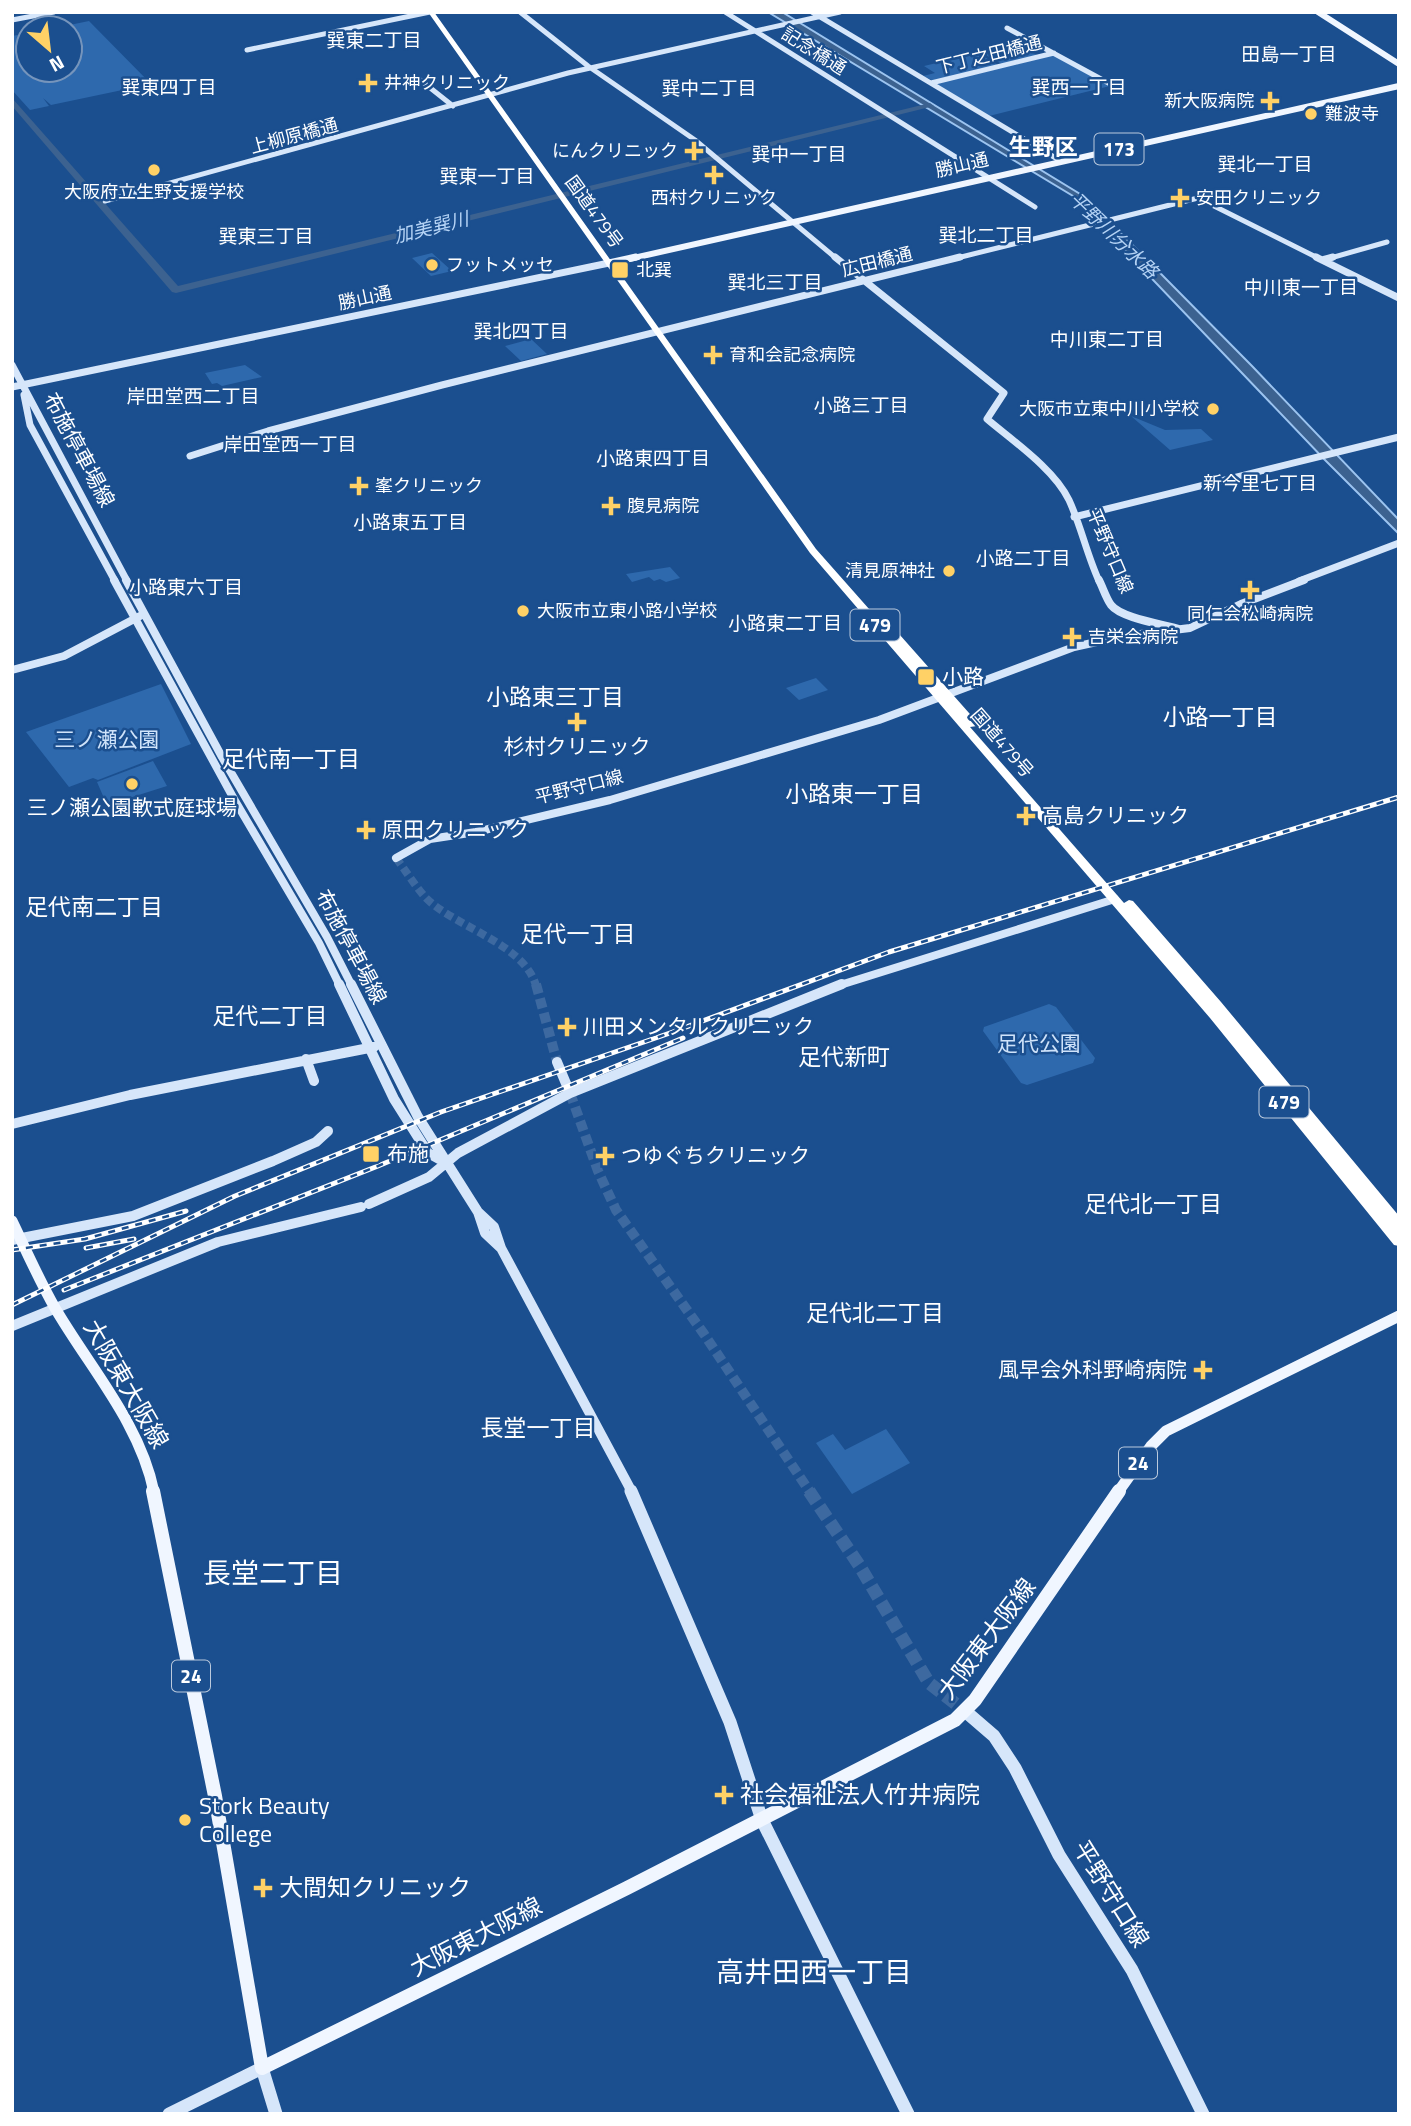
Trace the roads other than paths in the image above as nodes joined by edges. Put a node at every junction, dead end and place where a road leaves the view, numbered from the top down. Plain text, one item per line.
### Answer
1 (54, 12) edge
2 (430, 12) edge
3 (438, 12) edge
4 (520, 12) edge
5 (725, 12) edge
6 (811, 12) edge
7 (840, 12) edge
8 (1318, 12) edge
9 (1325, 12) edge
10 (820, 17) junction
11 (12, 20) edge
12 (1007, 28) dead end
13 (758, 32) junction
14 (247, 50) dead end
15 (1054, 53) junction
16 (1399, 61) edge
17 (592, 69) junction
18 (419, 79) dead end
19 (931, 83) junction
20 (1399, 84) edge
21 (1114, 86) dead end
22 (493, 95) junction
23 (453, 106) junction
24 (1059, 160) junction
25 (1037, 166) junction
26 (989, 177) junction
27 (105, 201) dead end
28 (1035, 207) dead end
29 (792, 222) junction
30 (1387, 242) dead end
31 (1322, 260) junction
32 (612, 263) junction
33 (865, 280) junction
34 (1399, 298) edge
35 (660, 330) junction
36 (12, 365) edge
37 (23, 385) junction
38 (12, 387) edge
39 (1399, 437) edge
40 (190, 456) dead end
41 (1074, 517) junction
42 (1399, 543) edge
43 (146, 613) junction
44 (135, 619) junction
45 (1183, 630) junction
46 (12, 670) edge
47 (942, 696) junction
48 (396, 858) dead end
49 (1115, 900) junction
50 (375, 1047) junction
51 (306, 1059) junction
52 (557, 1062) tunnel mouth
53 (314, 1082) dead end
54 (570, 1093) junction
55 (12, 1124) edge
56 (328, 1131) dead end
57 (446, 1163) junction
58 (12, 1221) edge
59 (1399, 1226) edge
60 (17, 1239) edge
61 (1399, 1241) edge
62 (55, 1308) junction
63 (1399, 1316) edge
64 (12, 1326) edge
65 (965, 1712) junction
66 (762, 1819) junction
67 (262, 2068) junction
68 (169, 2114) edge
69 (276, 2114) edge
70 (908, 2114) edge
71 (1203, 2114) edge

1 - 11 street
2 - 14 street
2 - 22 highway, 国道479号 / 479
3 - 22 highway, 国道479号 / 479
4 - 17 street, 平野守口線
5 - 13 street, 記念橋通
6 - 10 street
7 - 10 street
8 - 16 main road
9 - 16 main road
10 - 13 street, 上柳原橋通
10 - 19 street
12 - 15 street
13 - 17 street, 上柳原橋通
13 - 26 street, 記念橋通
15 - 19 street, 下丁之田橋通
15 - 21 street
17 - 22 street, 上柳原橋通
17 - 29 street, 平野守口線
18 - 23 street
19 - 24 street
20 - 24 main road, 勝山通 / 173
20 - 25 main road, 勝山通 / 173
22 - 23 street, 上柳原橋通
22 - 32 highway, 国道479号 / 479
23 - 27 street, 上柳原橋通
24 - 25 main road, 勝山通 / 173
25 - 26 main road, 勝山通 / 173
26 - 28 street, 記念橋通
26 - 29 main road, 勝山通 / 173
29 - 32 main road, 勝山通 / 173
29 - 33 street, 平野守口線
30 - 31 street
31 - 33 street, 広田橋通
31 - 34 street
32 - 35 highway, 国道479号 / 479
32 - 37 street, 勝山通 / 173
33 - 35 street, 広田橋通
33 - 41 street, 平野守口線
35 - 40 street, 広田橋通
35 - 47 highway, 国道479号 / 479
36 - 37 street
37 - 38 street, 173
37 - 43 street, 布施停車場線
37 - 44 street, 布施停車場線
39 - 41 street
41 - 45 street, 平野守口線
42 - 45 street
43 - 44 street
43 - 50 street, 布施停車場線
44 - 46 street
44 - 50 street, 布施停車場線
45 - 47 street, 平野守口線
47 - 48 street, 平野守口線
47 - 49 highway, 国道479号 / 479
47 - 59 highway, 国道479号 / 479
49 - 54 street
49 - 61 highway, 国道479号 / 479
50 - 51 street
50 - 57 street, 布施停車場線
50 - 57 street, 布施停車場線
51 - 53 street
51 - 55 street
52 - 54 street
54 - 57 street
56 - 60 street
57 - 62 street
57 - 66 street
58 - 60 main road, 大阪東大阪線 / 24
60 - 62 main road, 大阪東大阪線 / 24
62 - 64 street
62 - 67 main road, 大阪東大阪線 / 24
63 - 65 main road, 大阪東大阪線 / 24
65 - 66 main road, 大阪東大阪線 / 24
65 - 71 street, 平野守口線
66 - 67 main road, 大阪東大阪線 / 24
66 - 70 street
67 - 68 street
67 - 69 street

